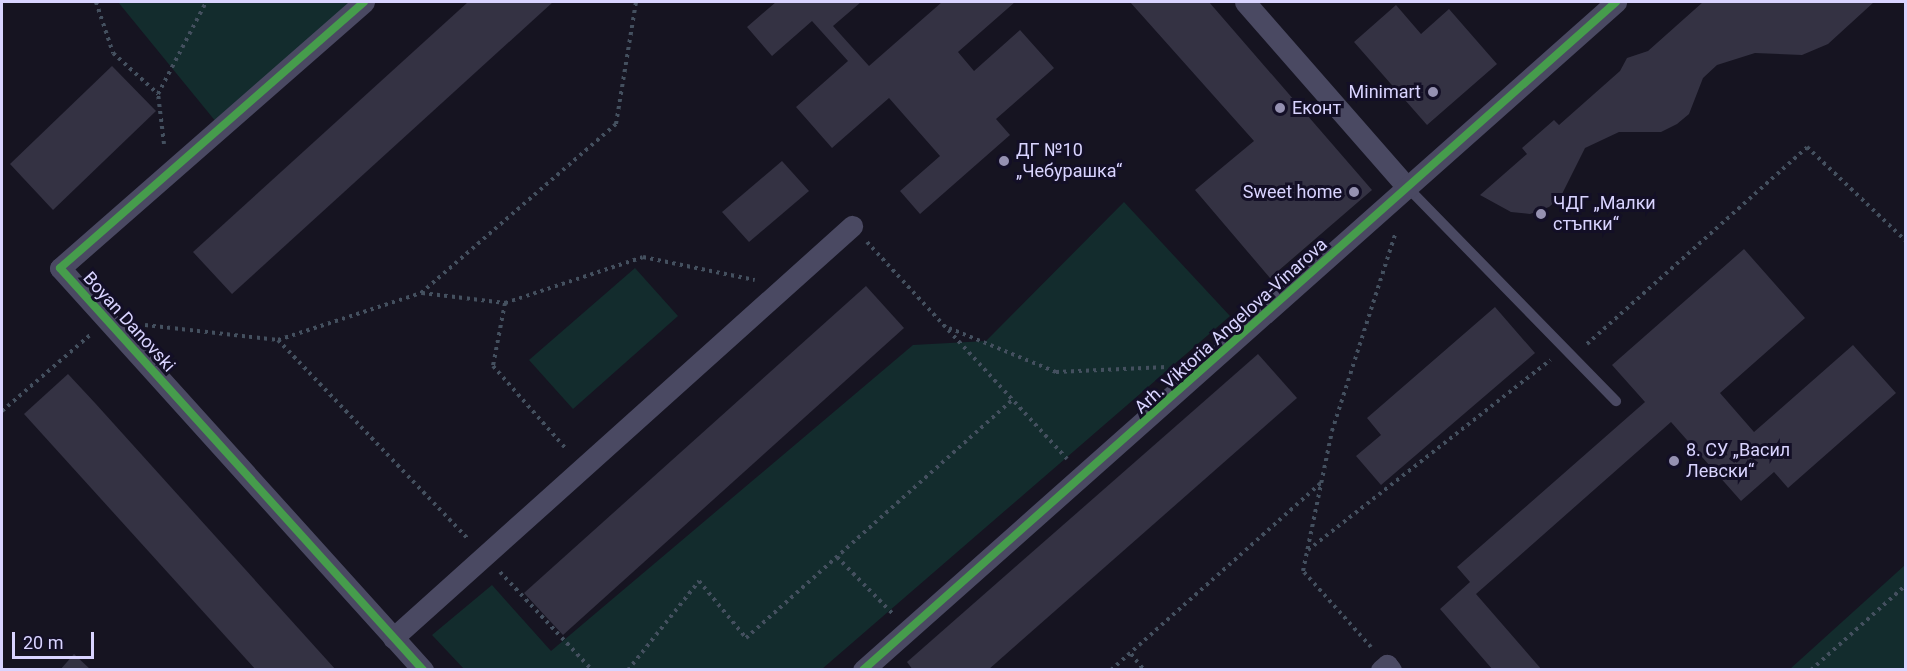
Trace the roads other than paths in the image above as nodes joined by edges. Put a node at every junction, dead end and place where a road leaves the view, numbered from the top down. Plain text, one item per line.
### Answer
1 (364, 2) edge
2 (1245, 2) edge
3 (1616, 2) edge
4 (1408, 188) junction
5 (852, 226) road end
6 (1616, 401) dead end
7 (393, 638) junction
8 (423, 669) edge
9 (862, 669) edge

1 - 7 street, Boyan Danovski
2 - 4 street
3 - 4 street, Arh. Viktoria Angelova-Vinarova
4 - 6 lane
4 - 9 street, Arh. Viktoria Angelova-Vinarova
5 - 7 street
7 - 8 street, Boyan Danovski

